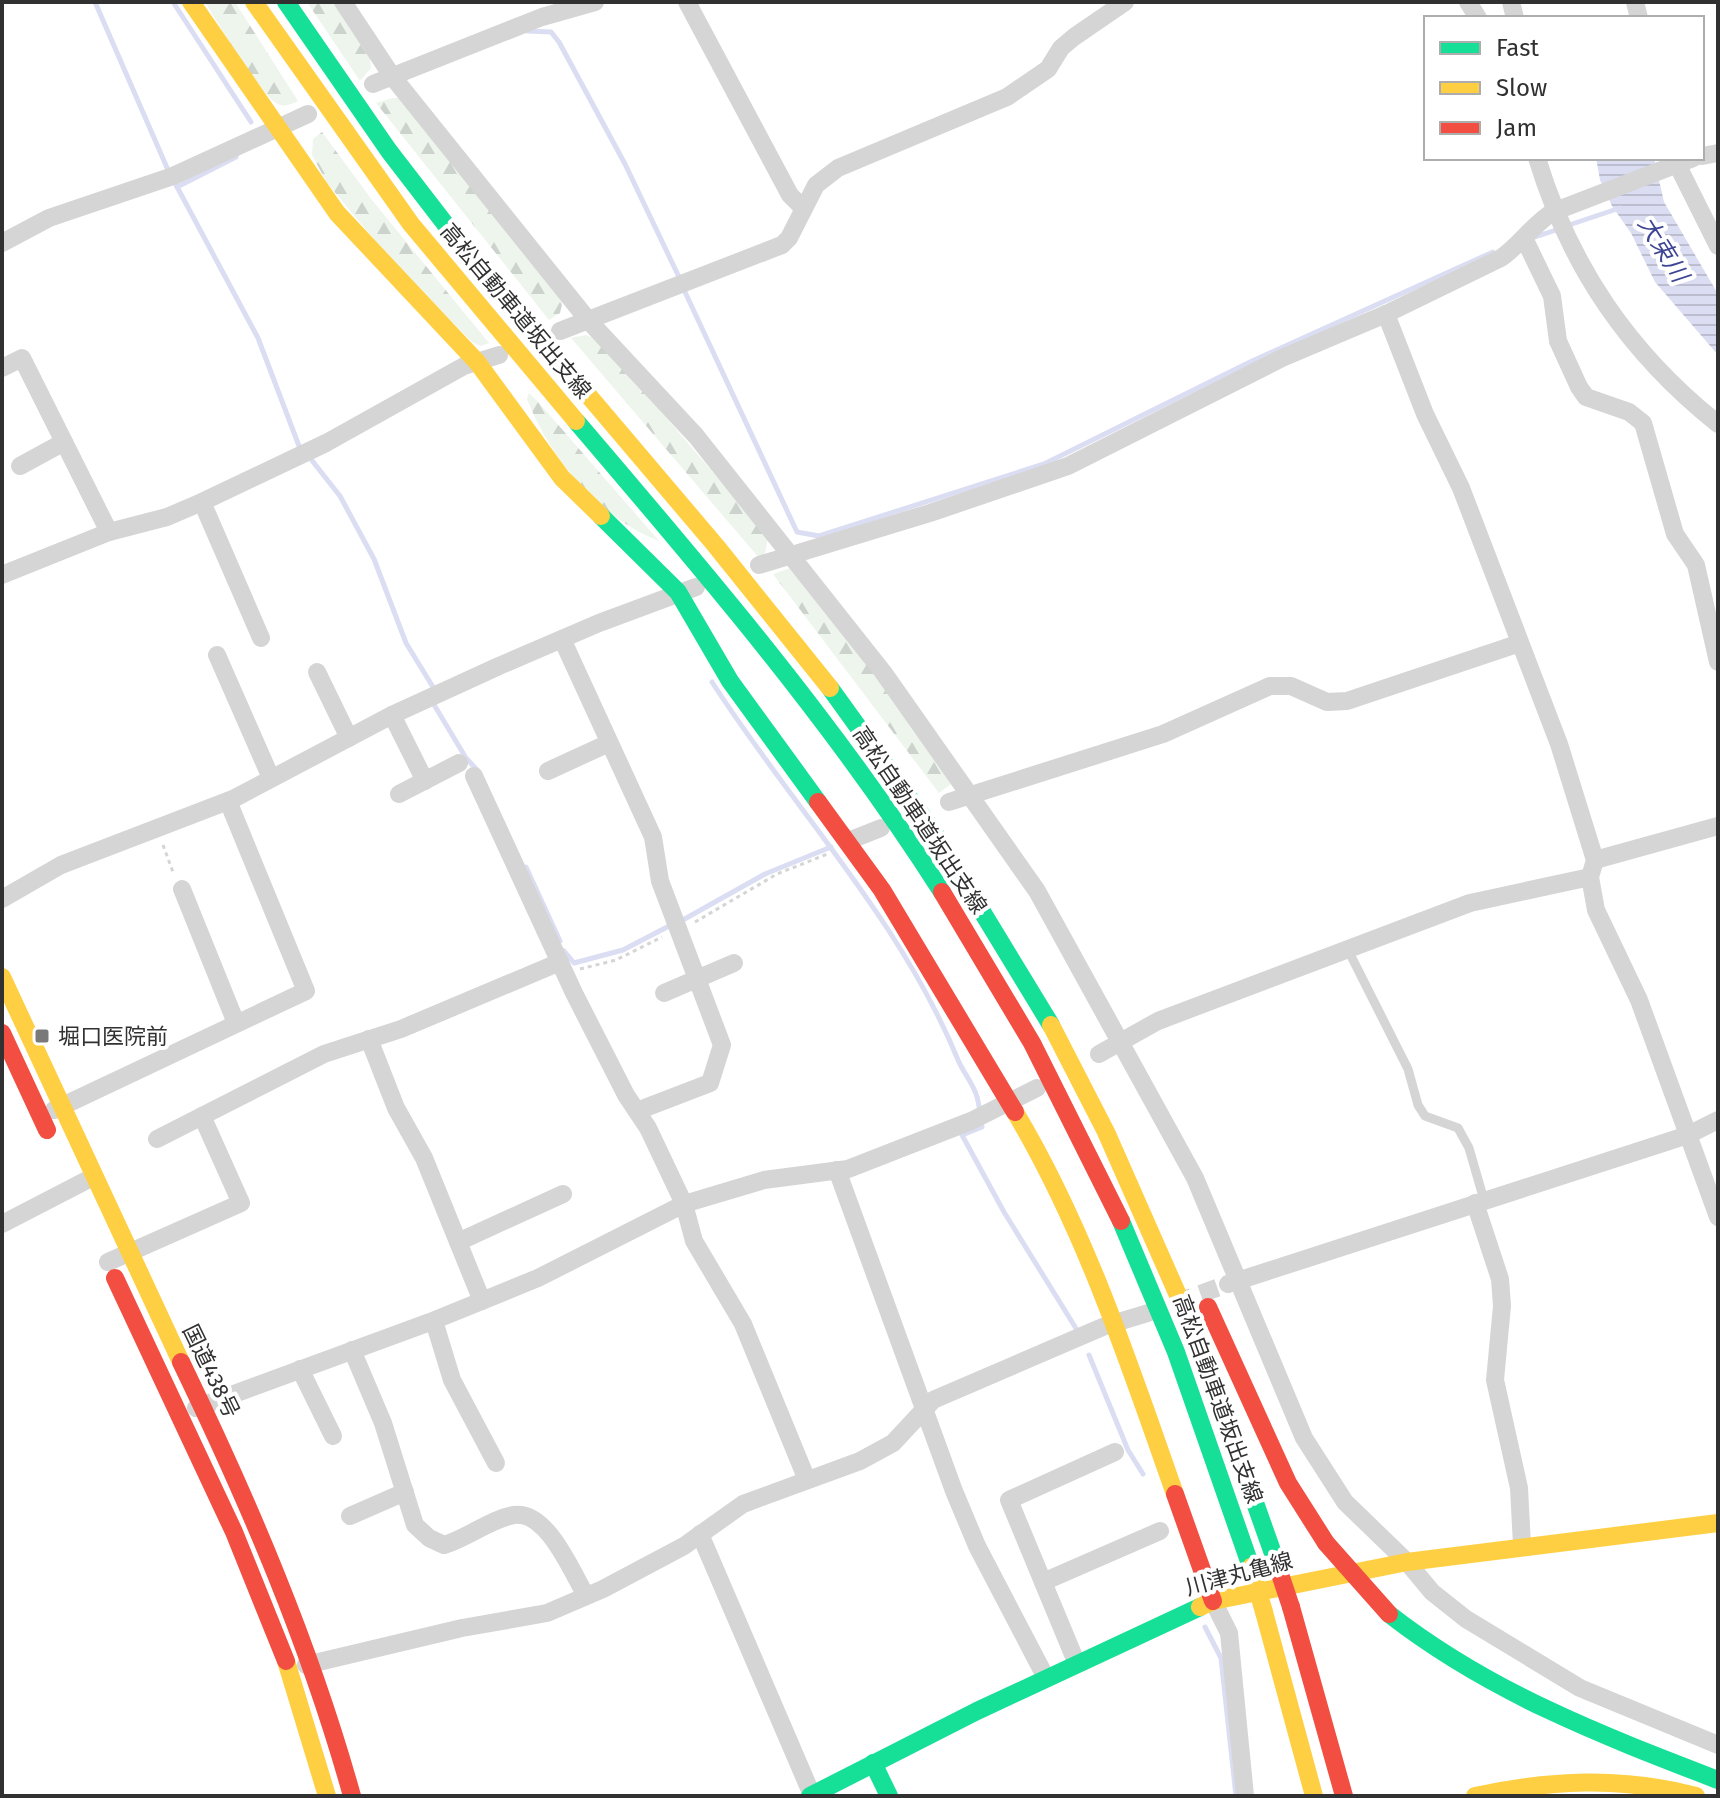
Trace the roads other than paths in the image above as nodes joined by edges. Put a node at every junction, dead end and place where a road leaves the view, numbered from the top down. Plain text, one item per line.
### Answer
1 (191, 2) edge
2 (254, 2) edge
3 (286, 2) edge
4 (343, 2) edge
5 (595, 2) edge
6 (687, 2) edge
7 (1125, 2) edge
8 (392, 76) junction
9 (373, 84) dead end
10 (308, 114) dead end
11 (277, 128) junction
12 (1538, 160) edge
13 (1678, 162) edge
14 (802, 207) junction
15 (1561, 218) junction
16 (1524, 238) junction
17 (2, 243) edge
18 (1718, 246) edge
19 (1386, 314) junction
20 (588, 320) junction
21 (560, 331) dead end
22 (499, 355) dead end
23 (477, 362) junction
24 (2, 368) edge
25 (1718, 424) edge
26 (64, 442) junction
27 (20, 466) dead end
28 (202, 502) junction
29 (109, 532) junction
30 (791, 555) junction
31 (759, 565) dead end
32 (2, 575) edge
33 (687, 589) junction
34 (261, 638) dead end
35 (562, 639) junction
36 (1520, 643) junction
37 (217, 655) dead end
38 (1718, 662) edge
39 (317, 672) dead end
40 (392, 715) junction
41 (349, 738) junction
42 (609, 743) junction
43 (459, 763) dead end
44 (548, 771) dead end
45 (474, 776) dead end
46 (271, 778) junction
47 (425, 781) junction
48 (399, 794) dead end
49 (972, 794) junction
50 (228, 801) junction
51 (949, 802) dead end
52 (1718, 826) edge
53 (881, 828) dead end
54 (848, 841) junction
55 (1593, 868) junction
56 (182, 889) road end
57 (2, 899) edge
58 (1349, 952) junction
59 (734, 963) dead end
60 (563, 967) junction
61 (2, 977) edge
62 (699, 978) junction
63 (664, 993) dead end
64 (236, 1023) junction
65 (2, 1033) edge
66 (369, 1039) junction
67 (1119, 1042) junction
68 (1099, 1054) dead end
69 (1081, 1076) junction
70 (1037, 1088) dead end
71 (1011, 1103) junction
72 (60, 1106) junction
73 (637, 1111) junction
74 (202, 1116) junction
75 (41, 1117) junction
76 (1718, 1120) edge
77 (1688, 1135) junction
78 (157, 1139) dead end
79 (53, 1143) dead end
80 (65, 1169) dead end
81 (837, 1170) junction
82 (91, 1178) junction
83 (73, 1186) junction
84 (563, 1194) dead end
85 (1479, 1202) junction
86 (684, 1204) junction
87 (82, 1205) dead end
88 (1718, 1217) edge
89 (2, 1224) edge
90 (458, 1242) junction
91 (1178, 1248) dead end
92 (127, 1253) junction
93 (105, 1255) joint
94 (1233, 1282) junction
95 (1202, 1294) dead end
96 (482, 1301) junction
97 (1148, 1313) dead end
98 (434, 1321) junction
99 (1114, 1323) junction
100 (352, 1350) junction
101 (300, 1369) junction
102 (202, 1406) junction
103 (924, 1410) junction
104 (179, 1415) junction
105 (333, 1436) dead end
106 (1115, 1452) dead end
107 (496, 1463) dead end
108 (807, 1480) junction
109 (405, 1492) junction
110 (350, 1516) dead end
111 (1718, 1523) edge
112 (1160, 1531) dead end
113 (700, 1534) junction
114 (1522, 1545) junction
115 (1407, 1562) junction
116 (1043, 1582) junction
117 (586, 1596) junction
118 (1213, 1601) junction
119 (311, 1663) junction
120 (1077, 1664) junction
121 (289, 1669) junction
122 (1046, 1678) junction
123 (1282, 1679) junction
124 (1718, 1745) edge
125 (873, 1763) junction
126 (1718, 1780) edge
127 (1291, 1784) dead end
128 (327, 1796) edge
129 (352, 1796) edge
130 (811, 1796) edge
131 (889, 1796) edge
132 (1245, 1796) edge
133 (1314, 1796) edge
134 (1344, 1796) edge
135 (1475, 1796) edge
136 (1696, 1796) edge

1 - 11 main road
2 - 123 main road, 高松自動車道坂出支線, bridge
3 - 69 main road, 高松自動車道坂出支線
4 - 8 street
5 - 8 street
6 - 14 street
7 - 14 street
8 - 9 street
8 - 20 street
10 - 11 street
11 - 17 street
11 - 23 main road
12 - 15 street
13 - 15 street
13 - 18 street
14 - 20 street
15 - 16 street
15 - 25 street
16 - 19 street
16 - 38 street
19 - 30 street
19 - 36 street
20 - 21 street
20 - 30 street
22 - 23 street
23 - 28 street
23 - 33 main road
24 - 26 street
26 - 27 street
26 - 29 street
28 - 29 street
28 - 34 street
29 - 32 street
30 - 31 street
30 - 49 street
33 - 35 street
33 - 54 main road
35 - 40 street
35 - 42 street
36 - 49 street
36 - 55 street
37 - 46 street
39 - 41 street
40 - 41 street
40 - 47 street
41 - 46 street
42 - 44 street
42 - 62 street
43 - 47 street
45 - 60 street
46 - 50 street
47 - 48 street
49 - 51 street
49 - 67 street
50 - 57 street
50 - 64 street
52 - 55 street
53 - 54 street
54 - 71 main road
55 - 58 street
55 - 77 street
56 - 64 street
58 - 67 street
58 - 85 lane
59 - 62 street
60 - 66 street
60 - 73 street
61 - 72 main road, 国道438号
62 - 63 street
62 - 73 street
64 - 72 street
65 - 75 main road
66 - 74 street
66 - 90 street
67 - 68 street
67 - 94 street
69 - 91 main road
69 - 134 main road, 高松自動車道坂出支線, bridge
70 - 71 street
71 - 81 street
71 - 99 main road
72 - 75 street
72 - 82 main road, 国道438号
73 - 86 street
74 - 78 street
74 - 92 street
75 - 79 main road
76 - 77 street
77 - 85 street
77 - 88 street
80 - 83 main road
81 - 86 street
81 - 103 street
82 - 83 street
82 - 92 main road, 国道438号
83 - 87 main road
83 - 89 street
84 - 90 street
85 - 94 street
85 - 114 street
86 - 96 street
86 - 108 street
90 - 96 street
92 - 93 street
92 - 102 main road, 国道438号
93 - 104 main road
94 - 115 street
95 - 126 main road, bridge
96 - 98 street
97 - 99 street
98 - 100 street
98 - 107 street
99 - 103 street
99 - 118 main road
100 - 101 street
100 - 109 street
101 - 102 street
101 - 105 street
102 - 104 street
102 - 119 main road, 国道438号
103 - 108 street
103 - 122 street
104 - 121 main road
106 - 116 street
108 - 113 street
109 - 110 street
109 - 117 street
111 - 114 main road, 川津丸亀線
112 - 116 street
113 - 117 street
113 - 130 street
114 - 115 main road, 川津丸亀線
115 - 118 main road, 川津丸亀線
115 - 124 street
116 - 120 street
117 - 119 street
118 - 120 main road, 川津丸亀線
118 - 132 street
119 - 121 street
119 - 129 main road, 国道438号
120 - 122 main road, 川津丸亀線
121 - 128 main road
122 - 125 main road, 川津丸亀線
123 - 127 main road
123 - 133 main road, 高松自動車道坂出支線
125 - 130 main road, 川津丸亀線
125 - 131 main road
135 - 136 main road

